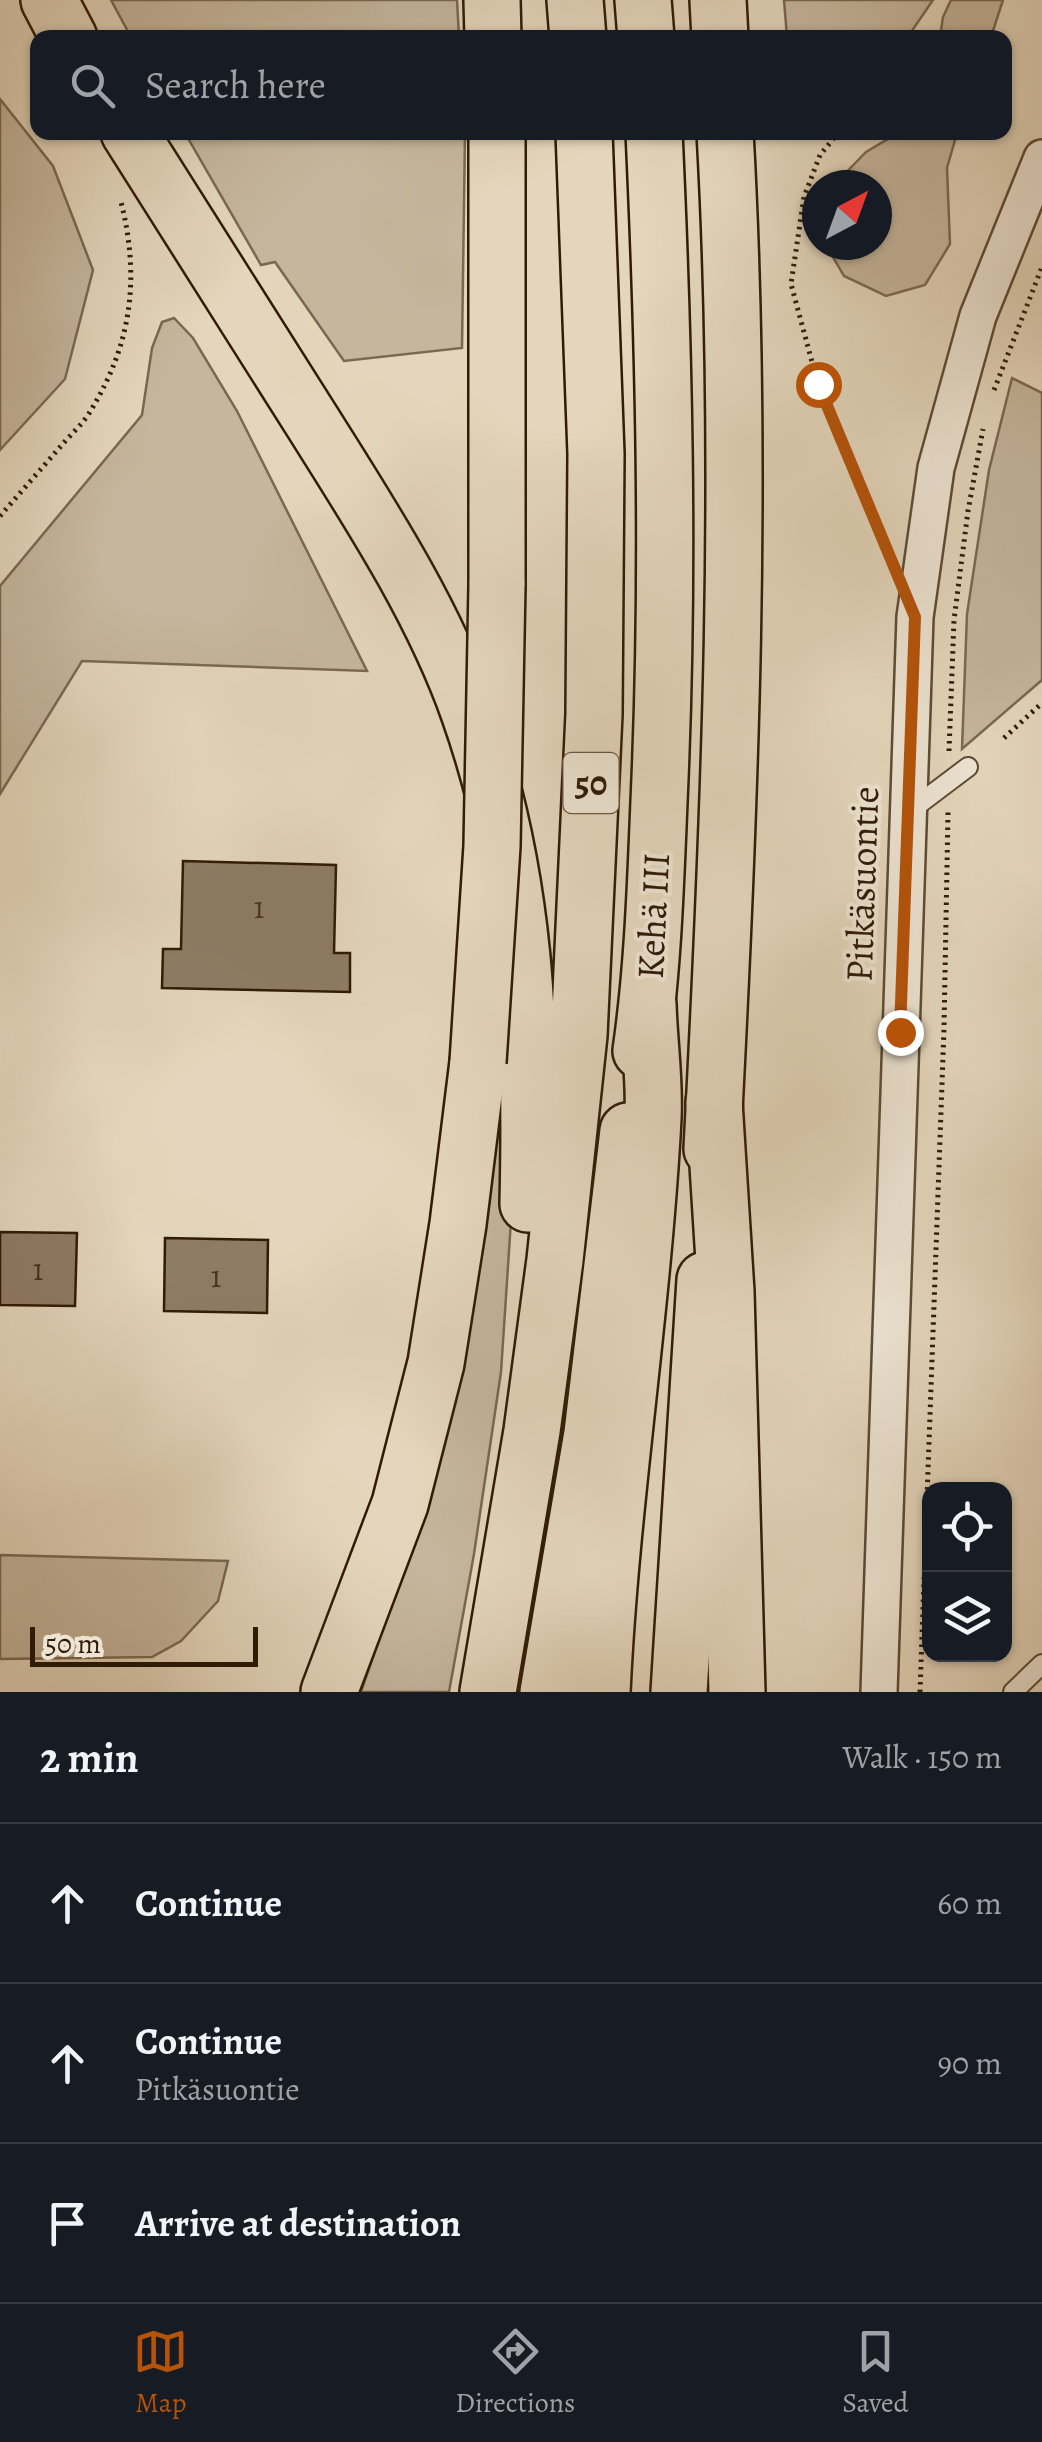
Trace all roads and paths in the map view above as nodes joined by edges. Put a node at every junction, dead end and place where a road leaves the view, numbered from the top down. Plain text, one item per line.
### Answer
1 (48, 0) edge
2 (492, 0) edge
3 (575, 0) edge
4 (644, 0) edge
5 (718, 0) edge
6 (65, 30) edge
7 (493, 30) edge
8 (577, 30) edge
9 (646, 30) edge
10 (720, 30) edge
11 (134, 140) edge
12 (496, 140) edge
13 (584, 140) edge
14 (654, 140) edge
15 (726, 140) edge
16 (832, 140) edge
17 (1042, 158) edge
18 (119, 194) dead end
19 (1042, 267) edge
20 (994, 392) dead end
21 (984, 427) dead end
22 (0, 516) edge
23 (915, 617) junction
24 (1042, 704) edge
25 (1004, 738) dead end
26 (968, 768) dead end
27 (948, 782) junction
28 (906, 813) junction
29 (648, 1004) junction
30 (714, 1102) junction
31 (532, 1432) junction
32 (1042, 1664) edge
33 (329, 1688) edge
34 (488, 1692) edge
35 (548, 1692) edge
36 (602, 1692) edge
37 (678, 1692) edge
38 (737, 1692) edge
39 (878, 1692) edge
40 (920, 1692) edge
41 (1013, 1692) edge

1 - 6 highway
2 - 7 highway
3 - 8 highway
4 - 9 highway
5 - 10 highway
11 - 31 highway
12 - 33 highway, bridge
13 - 31 highway, Kehä III / 50
14 - 29 highway, Kehä III / 50
15 - 30 highway
16 - 23 path
17 - 23 street, Pitkäsuontie
18 - 22 path
19 - 20 path
21 - 27 path
23 - 28 street, Pitkäsuontie
24 - 25 path
26 - 27 lane
27 - 28 lane
27 - 40 path
28 - 39 street, Pitkäsuontie
29 - 35 highway, Kehä III / 50
29 - 36 highway
30 - 37 highway
30 - 38 highway
31 - 34 highway, Kehä III / 50
32 - 41 lane

